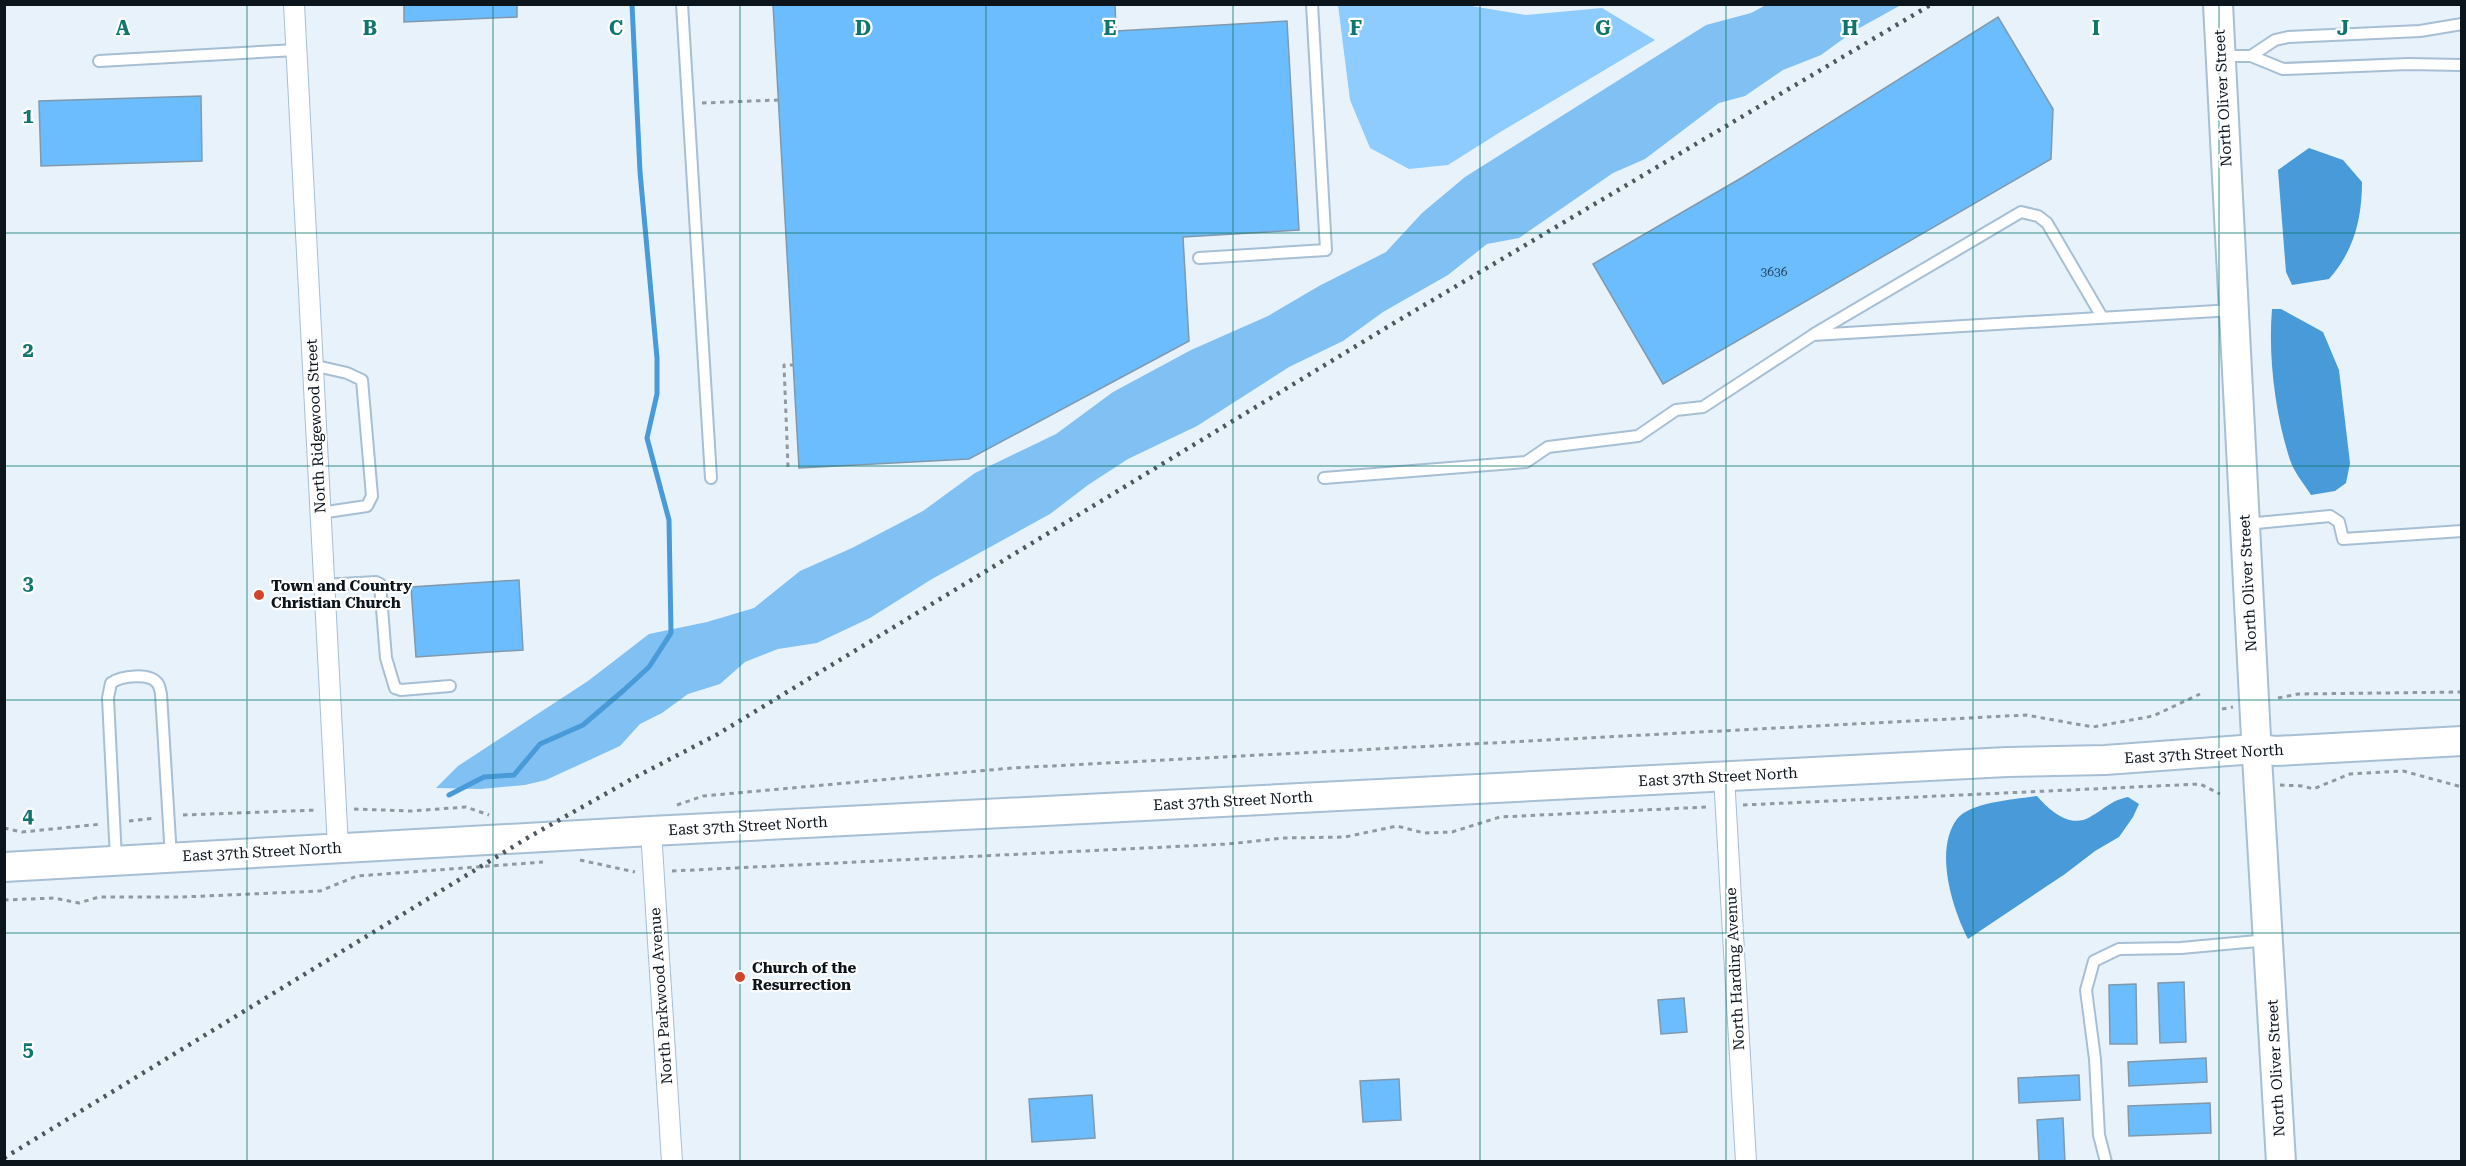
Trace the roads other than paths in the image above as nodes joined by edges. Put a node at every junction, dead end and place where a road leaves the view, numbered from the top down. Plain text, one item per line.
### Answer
1 (294, 4) edge
2 (682, 4) edge
3 (1312, 4) edge
4 (2218, 4) edge
5 (2462, 24) edge
6 (296, 50) junction
7 (2221, 56) junction
8 (2251, 56) junction
9 (99, 61) dead end
10 (2462, 65) edge
11 (1199, 258) dead end
12 (2234, 310) junction
13 (2102, 317) junction
14 (1813, 335) junction
15 (312, 365) junction
16 (711, 478) dead end
17 (1324, 478) dead end
18 (320, 513) junction
19 (2245, 524) junction
20 (2462, 531) edge
21 (324, 585) junction
22 (450, 686) dead end
23 (2462, 741) edge
24 (2256, 749) junction
25 (1724, 776) junction
26 (651, 831) junction
27 (338, 847) junction
28 (171, 857) junction
29 (116, 860) junction
30 (4, 867) edge
31 (2268, 940) junction
32 (672, 1161) edge
33 (1746, 1161) edge
34 (2106, 1161) edge
35 (2281, 1161) edge

1 - 6 street, North Ridgewood Street
2 - 16 lane
3 - 11 lane
4 - 7 main road, North Oliver Street
5 - 8 lane
6 - 9 lane
6 - 15 street, North Ridgewood Street
7 - 8 lane
7 - 12 main road, North Oliver Street
8 - 10 lane
12 - 13 lane
12 - 19 main road, North Oliver Street
13 - 14 lane
13 - 14 lane
14 - 17 lane
15 - 18 street, North Ridgewood Street
15 - 18 lane
18 - 21 street, North Ridgewood Street
19 - 20 lane
19 - 24 main road, North Oliver Street
21 - 22 lane
21 - 27 street, North Ridgewood Street
23 - 24 main road, East 37th Street North
24 - 25 main road, East 37th Street North
24 - 31 main road, North Oliver Street
25 - 26 main road, East 37th Street North
25 - 33 street, North Harding Avenue
26 - 27 main road, East 37th Street North
26 - 32 street, North Parkwood Avenue
27 - 28 main road, East 37th Street North
28 - 29 main road, East 37th Street North
28 - 29 lane
29 - 30 main road, East 37th Street North
31 - 34 lane
31 - 35 main road, North Oliver Street

